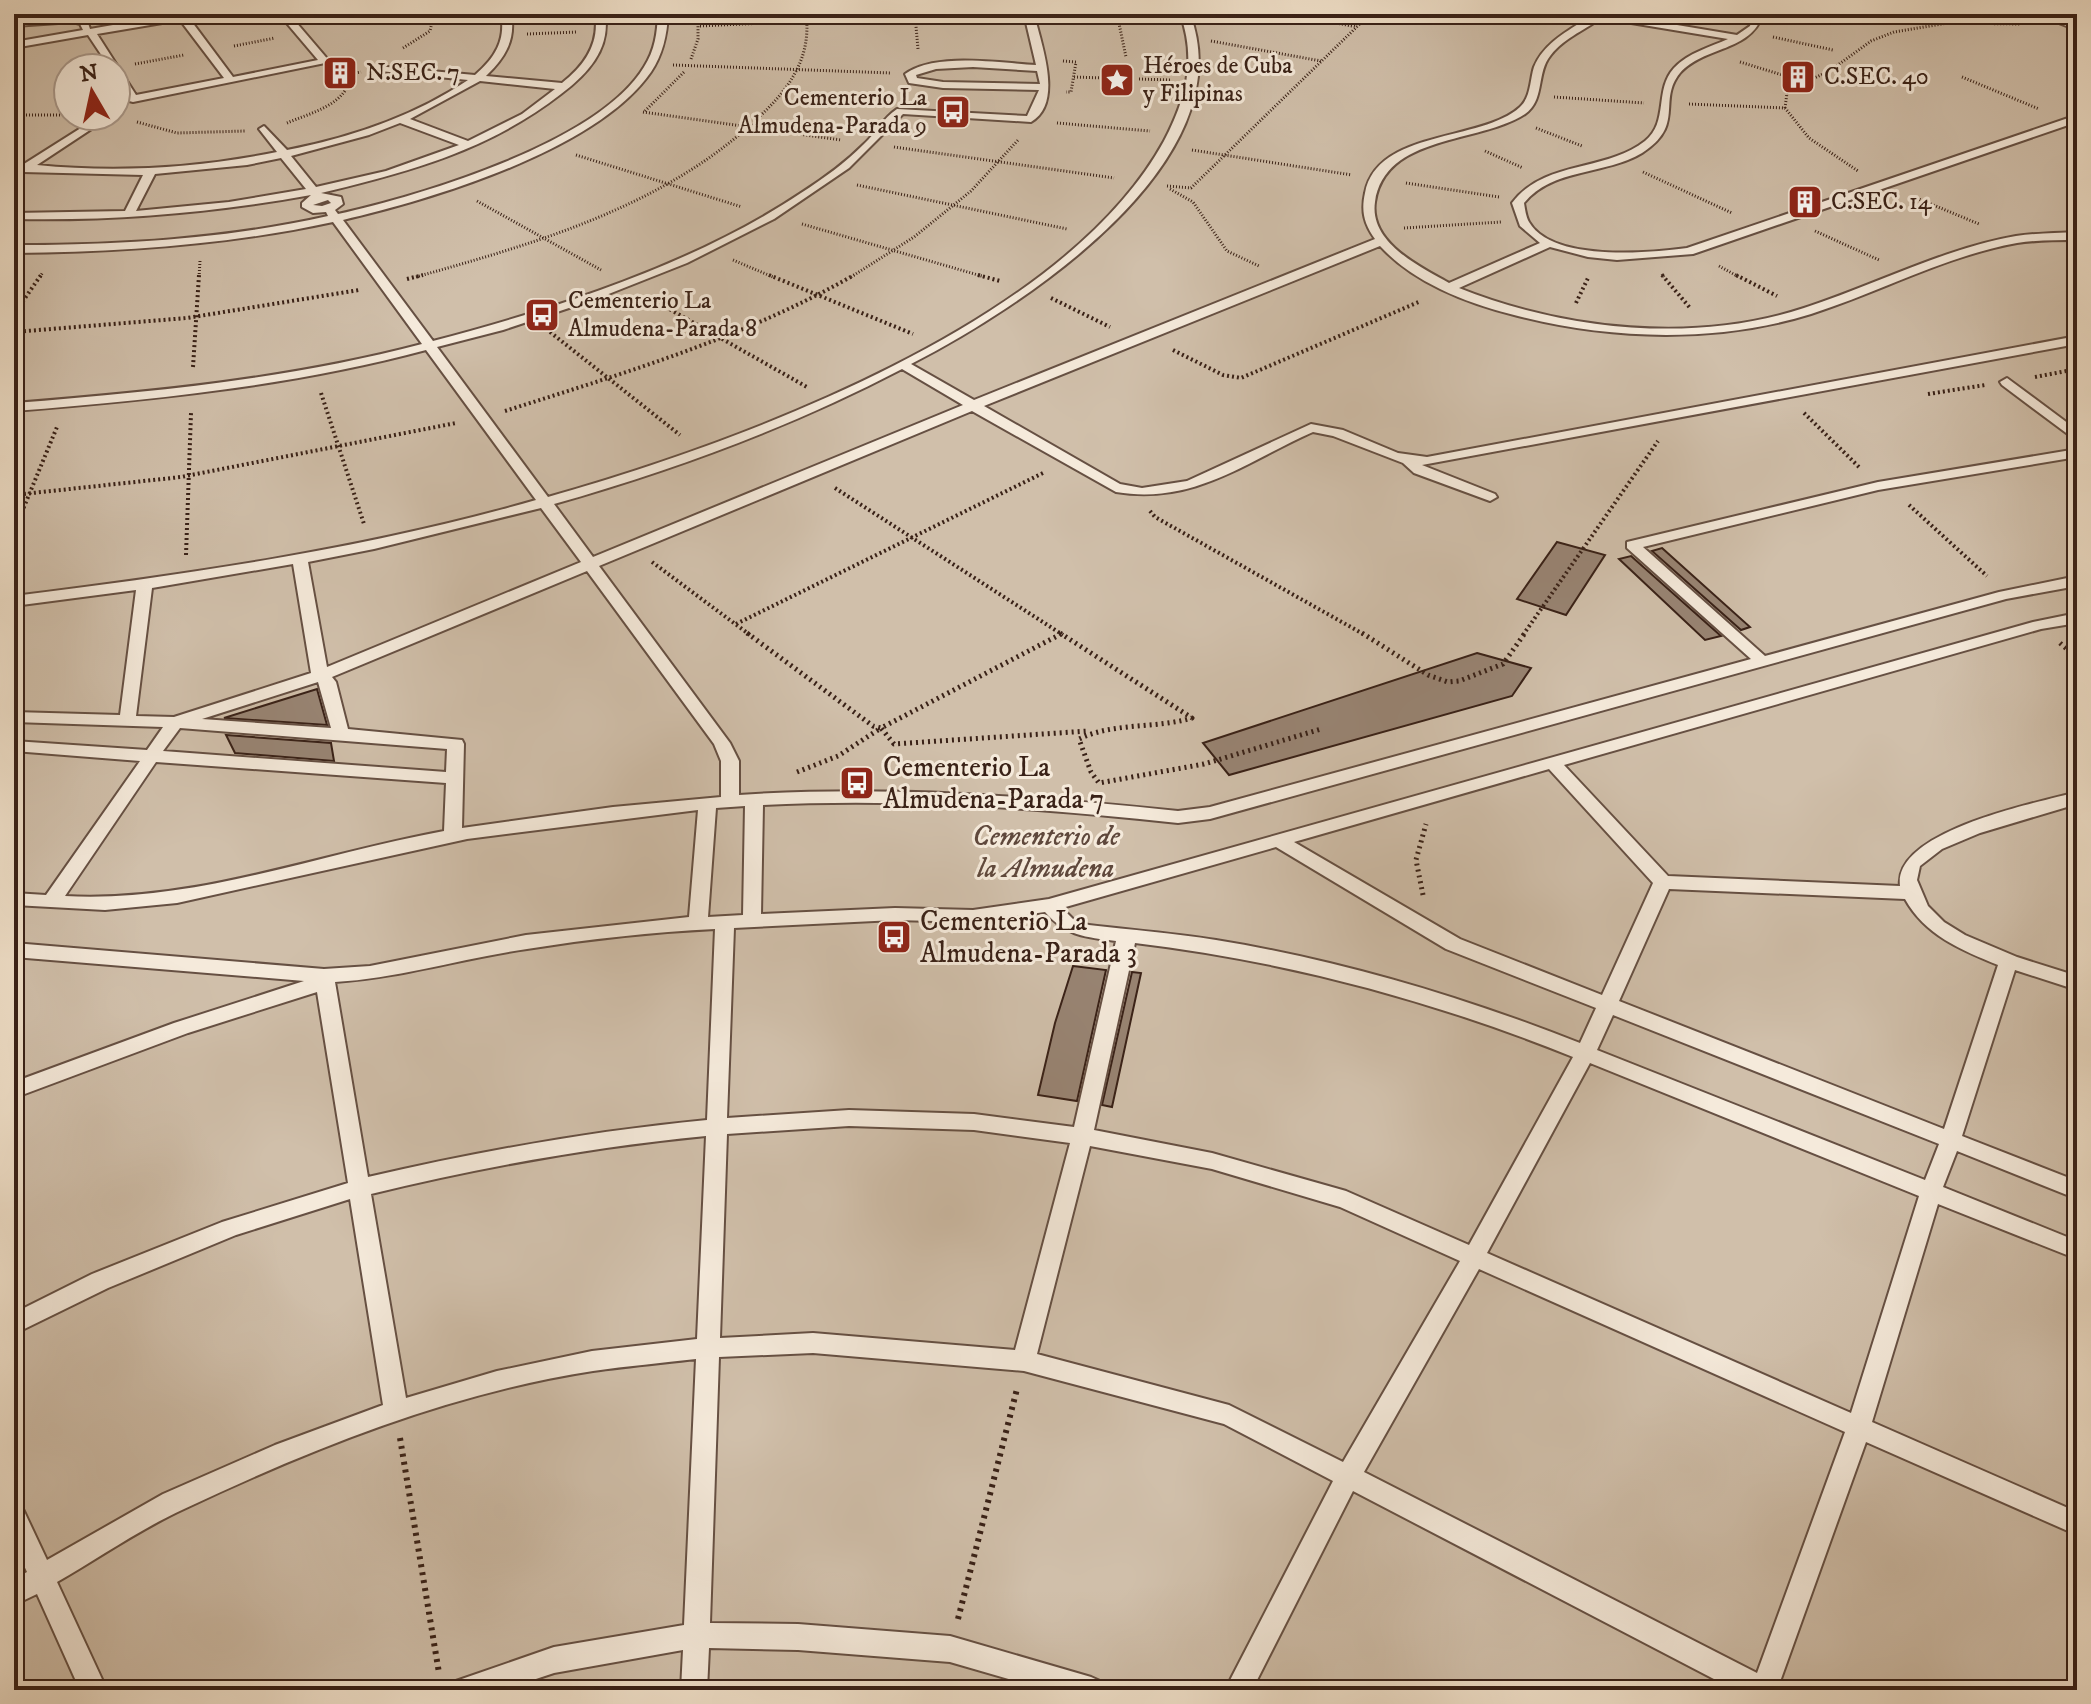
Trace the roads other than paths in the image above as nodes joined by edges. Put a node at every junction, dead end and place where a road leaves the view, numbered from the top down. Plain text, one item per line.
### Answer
1 (196, 14) edge
2 (284, 14) edge
3 (506, 14) edge
4 (600, 14) edge
5 (663, 14) edge
6 (1029, 14) edge
7 (1185, 14) edge
8 (1553, 14) edge
9 (1758, 14) edge
10 (2040, 14) edge
11 (182, 15) edge
12 (1598, 16) edge
13 (23, 20) edge
14 (2077, 27) edge
15 (89, 30) junction
16 (1744, 35) junction
17 (14, 45) edge
18 (104, 52) edge
19 (380, 68) road end
20 (1042, 68) junction
21 (480, 77) junction
22 (230, 80) junction
23 (566, 87) junction
24 (1046, 87) junction
25 (132, 97) edge
26 (402, 120) junction
27 (2073, 120) edge
28 (264, 129) road end
29 (79, 132) edge
30 (466, 144) junction
31 (284, 154) junction
32 (17, 170) edge
33 (151, 170) junction
34 (317, 194) junction
35 (331, 213) junction
36 (14, 216) edge
37 (128, 216) junction
38 (1378, 236) junction
39 (2077, 236) edge
40 (1550, 243) junction
41 (14, 249) edge
42 (1449, 288) junction
43 (2077, 340) edge
44 (428, 344) junction
45 (905, 366) junction
46 (2007, 382) road end
47 (978, 406) junction
48 (14, 407) edge
49 (2077, 437) edge
50 (2077, 453) edge
51 (1409, 461) junction
52 (1490, 497) dead end
53 (544, 502) junction
54 (300, 560) junction
55 (590, 565) junction
56 (2077, 581) edge
57 (144, 587) junction
58 (14, 601) edge
59 (2077, 618) edge
60 (1763, 662) junction
61 (320, 676) junction
62 (14, 717) edge
63 (127, 722) junction
64 (175, 722) junction
65 (341, 734) junction
66 (14, 746) edge
67 (151, 756) junction
68 (1553, 763) junction
69 (453, 778) junction
70 (2077, 798) edge
71 (754, 802) junction
72 (730, 803) junction
73 (707, 805) junction
74 (453, 836) junction
75 (1280, 841) junction
76 (1663, 882) junction
77 (1911, 893) junction
78 (14, 899) edge
79 (51, 902) junction
80 (1049, 905) junction
81 (752, 921) junction
82 (725, 922) junction
83 (698, 924) junction
84 (1127, 935) junction
85 (14, 950) edge
86 (2009, 959) junction
87 (324, 976) junction
88 (2077, 983) edge
89 (1609, 1007) junction
90 (1585, 1054) junction
91 (14, 1090) edge
92 (718, 1127) junction
93 (1082, 1136) junction
94 (1950, 1142) junction
95 (359, 1188) junction
96 (2077, 1190) edge
97 (1931, 1191) junction
98 (2077, 1250) edge
99 (1475, 1255) junction
100 (14, 1324) edge
101 (709, 1348) junction
102 (1024, 1361) junction
103 (396, 1411) junction
104 (1859, 1427) junction
105 (1349, 1475) junction
106 (14, 1517) edge
107 (2077, 1524) edge
108 (42, 1577) junction
109 (14, 1593) edge
110 (696, 1635) junction
111 (94, 1690) edge
112 (465, 1690) edge
113 (694, 1690) edge
114 (1091, 1690) edge
115 (1238, 1690) edge
116 (1763, 1690) edge

1 - 11 lane
2 - 22 lane
3 - 21 lane
4 - 23 lane
5 - 35 lane
6 - 20 lane
7 - 45 lane
8 - 12 lane
9 - 16 lane
10 - 14 lane
11 - 15 lane
11 - 22 lane
12 - 16 lane
12 - 38 lane
13 - 15 lane
15 - 17 lane
15 - 18 lane
16 - 40 lane
19 - 21 lane
20 - 24 lane
20 - 24 lane
21 - 23 lane
21 - 26 lane
22 - 25 lane
23 - 30 lane
24 - 44 lane
26 - 30 lane
26 - 31 lane
27 - 40 lane
28 - 31 lane
29 - 32 lane
30 - 34 lane
31 - 33 lane
31 - 34 lane
32 - 33 lane
33 - 37 lane
34 - 35 lane
34 - 37 lane
35 - 41 lane
35 - 44 lane
36 - 37 lane
38 - 42 lane
38 - 47 lane
39 - 42 lane
40 - 42 lane
43 - 51 lane
44 - 48 lane
44 - 53 lane
45 - 47 lane
45 - 53 lane
46 - 49 lane
47 - 51 lane
47 - 55 lane
50 - 60 lane
51 - 52 lane
53 - 54 lane
53 - 55 lane
54 - 57 lane
54 - 61 lane
55 - 61 lane
55 - 72 lane
56 - 60 lane
57 - 58 lane
57 - 63 lane
59 - 68 lane
60 - 71 lane
61 - 64 lane
61 - 65 lane
62 - 63 lane
63 - 64 lane
64 - 65 lane
64 - 67 lane
65 - 69 lane
66 - 67 lane
67 - 69 lane
67 - 79 lane
68 - 75 lane
68 - 76 lane
69 - 74 lane
70 - 77 lane
71 - 72 lane
71 - 81 lane
72 - 73 lane
73 - 74 lane
73 - 83 lane
74 - 79 lane
75 - 80 lane
75 - 89 lane
76 - 77 lane
76 - 89 lane
77 - 86 lane
78 - 79 lane
80 - 81 lane
80 - 84 lane
81 - 82 lane
82 - 83 lane
82 - 92 lane
83 - 87 lane
84 - 90 lane
84 - 93 lane
85 - 87 lane
86 - 88 lane
86 - 94 lane
87 - 91 lane
87 - 95 lane
89 - 90 lane
89 - 94 lane
90 - 97 lane
90 - 99 lane
92 - 93 lane
92 - 95 lane
92 - 101 lane
93 - 99 lane
93 - 102 lane
94 - 96 lane
94 - 97 lane
95 - 100 lane
95 - 103 lane
97 - 98 lane
97 - 104 lane
99 - 104 lane
99 - 105 lane
101 - 102 lane
101 - 103 lane
101 - 110 lane
102 - 105 lane
103 - 108 lane
104 - 107 lane
104 - 116 lane
105 - 115 lane
105 - 116 lane
106 - 108 lane
108 - 109 lane
108 - 111 lane
110 - 112 lane
110 - 113 lane
110 - 114 lane

